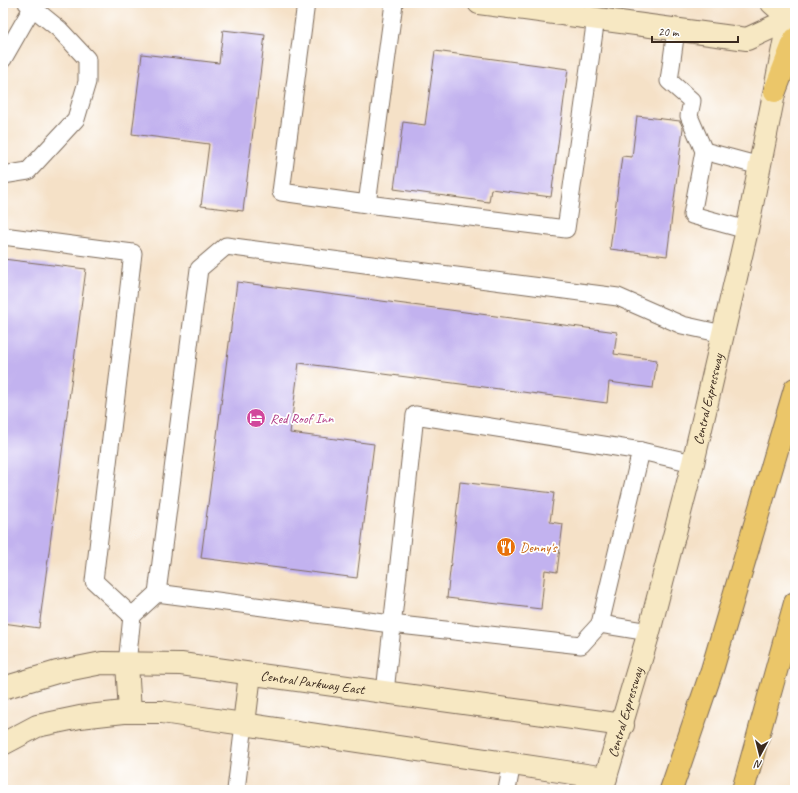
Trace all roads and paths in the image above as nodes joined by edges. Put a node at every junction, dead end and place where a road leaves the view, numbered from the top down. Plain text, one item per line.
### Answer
1 (306, 3) edge
2 (394, 3) edge
3 (479, 3) edge
4 (772, 3) edge
5 (31, 4) edge
6 (596, 18) junction
7 (792, 20) edge
8 (676, 30) junction
9 (3, 59) edge
10 (775, 91) joint
11 (704, 151) junction
12 (760, 166) junction
13 (3, 175) edge
14 (367, 204) junction
15 (747, 230) junction
16 (3, 236) edge
17 (723, 334) junction
18 (795, 389) edge
19 (641, 451) junction
20 (693, 463) junction
21 (157, 593) junction
22 (795, 603) edge
23 (132, 616) junction
24 (391, 624) junction
25 (600, 624) junction
26 (649, 632) junction
27 (128, 664) junction
28 (250, 674) junction
29 (3, 688) edge
30 (385, 692) junction
31 (130, 711) junction
32 (244, 724) junction
33 (623, 725) junction
34 (3, 744) edge
35 (512, 763) junction
36 (604, 784) edge
37 (236, 790) edge
38 (507, 790) edge
39 (671, 790) edge
40 (743, 790) edge

1 - 14 lane
2 - 14 lane
3 - 6 street
4 - 7 street
5 - 9 lane
5 - 13 lane
6 - 8 street
6 - 14 lane
7 - 8 street
7 - 10 highway
8 - 11 lane
10 - 12 street, Central Expressway
11 - 12 lane
11 - 15 lane
12 - 15 street, Central Expressway
15 - 17 street, Central Expressway
16 - 23 lane
17 - 20 street, Central Expressway
17 - 21 lane
18 - 39 highway
19 - 20 lane
19 - 24 lane
19 - 25 lane
20 - 26 street, Central Expressway
21 - 23 lane
21 - 24 lane
22 - 40 highway
23 - 27 lane
24 - 25 lane
24 - 30 lane
25 - 26 lane
26 - 33 street, Central Expressway
27 - 28 street, Central Parkway East
27 - 29 street, Central Parkway East
27 - 31 street
28 - 30 street, Central Parkway East
28 - 32 street
30 - 33 street, Central Parkway East
31 - 32 street
31 - 34 street
32 - 35 street
32 - 37 lane
33 - 36 street, Central Expressway
35 - 36 street
35 - 38 lane

